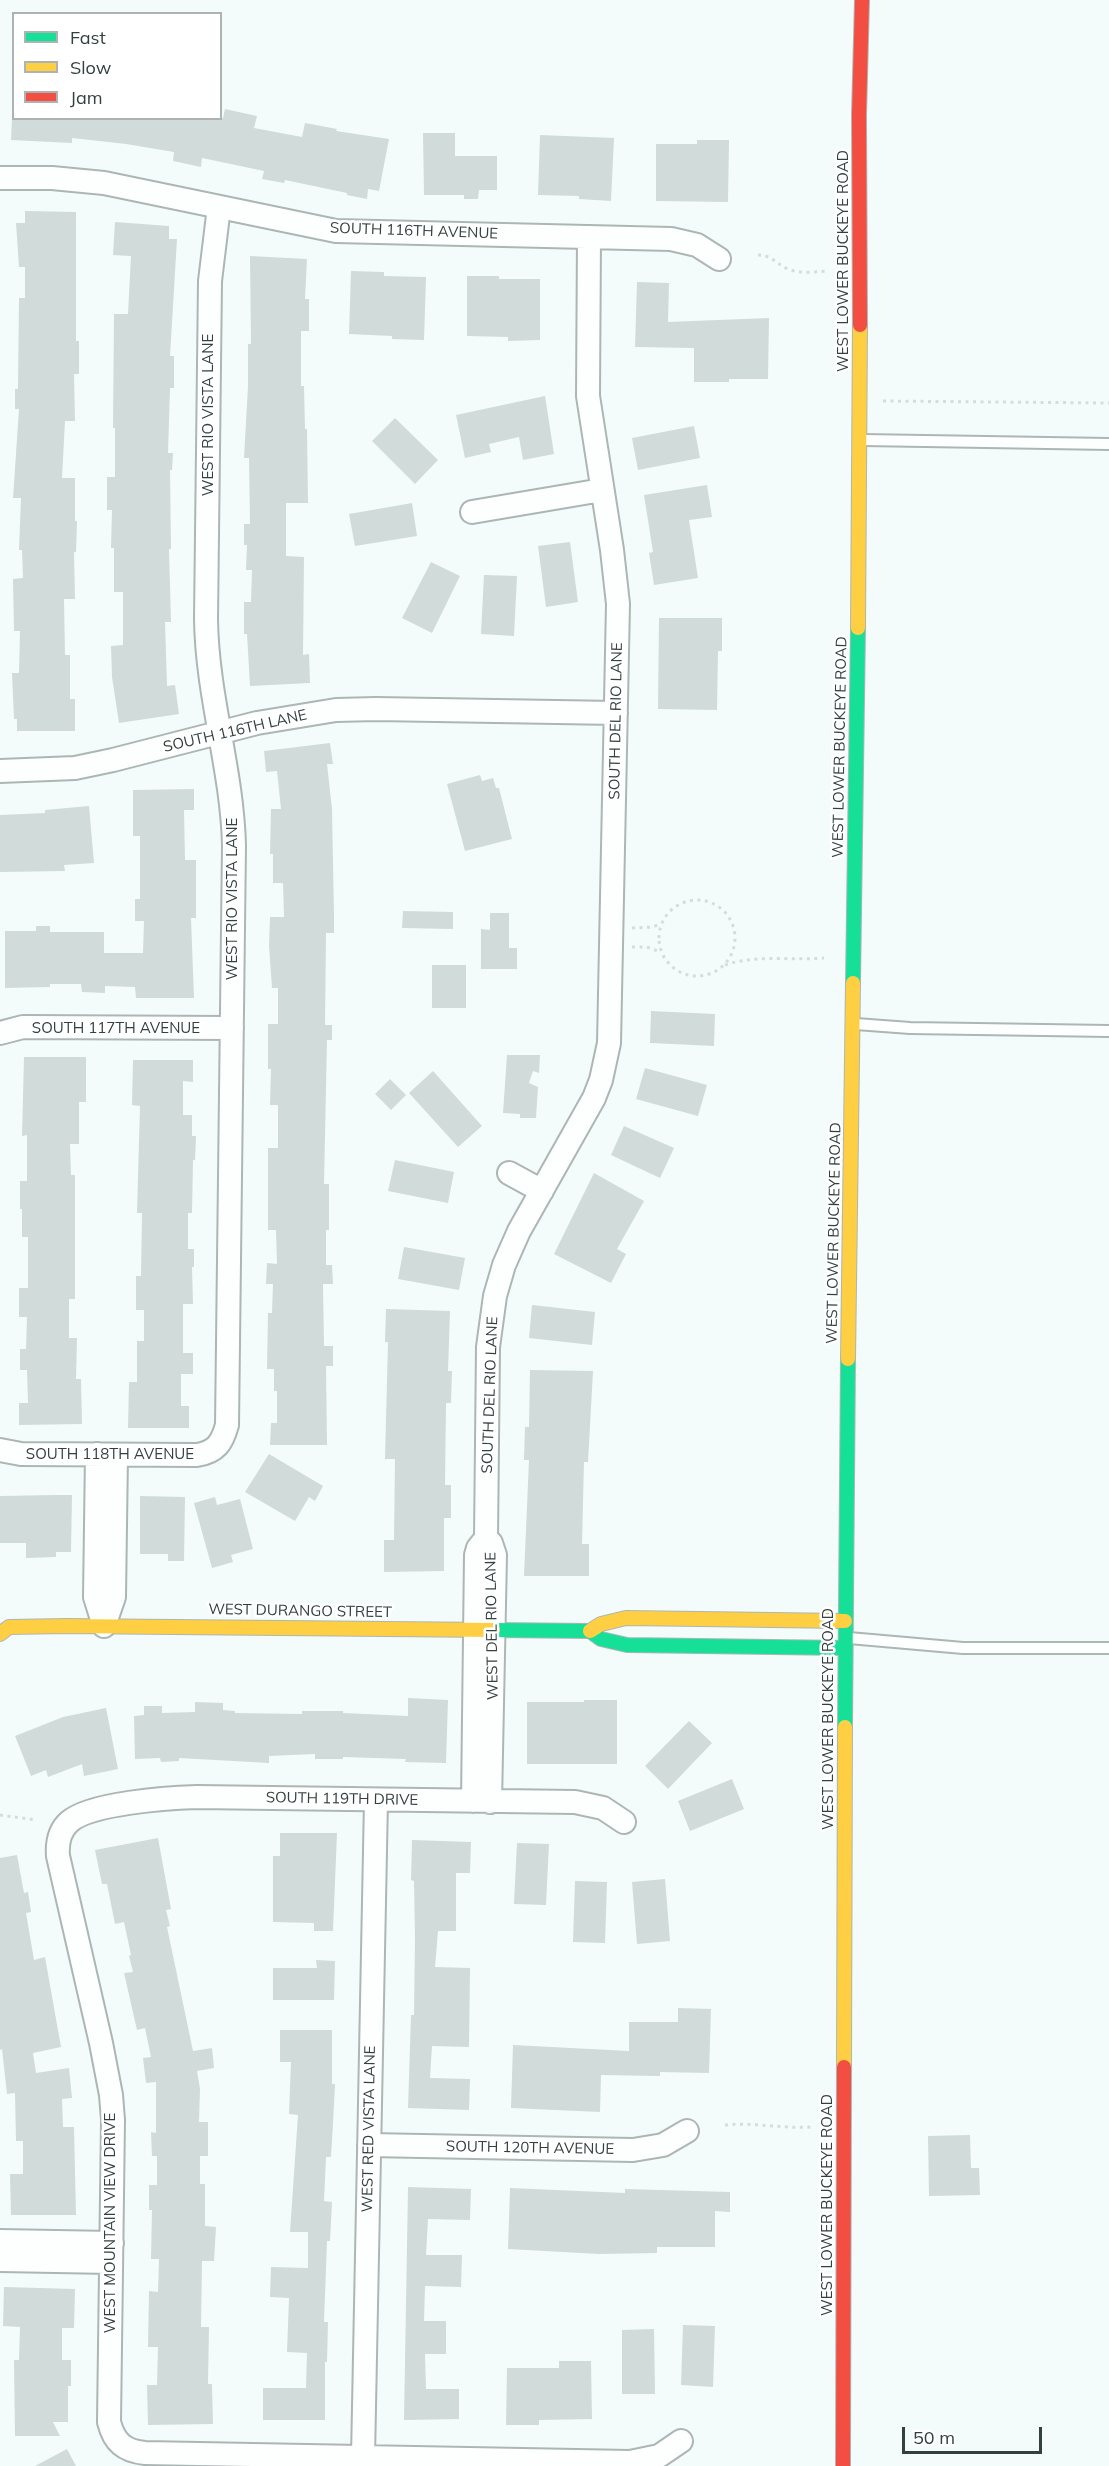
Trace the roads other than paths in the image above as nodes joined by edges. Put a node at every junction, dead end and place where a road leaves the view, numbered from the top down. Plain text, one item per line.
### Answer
1 (861, 0) edge
2 (0, 178) edge
3 (219, 207) junction
4 (589, 237) junction
5 (719, 259) dead end
6 (860, 440) junction
7 (1109, 444) edge
8 (602, 490) junction
9 (472, 512) dead end
10 (616, 713) junction
11 (219, 733) junction
12 (0, 771) edge
13 (853, 1024) junction
14 (232, 1028) junction
15 (1109, 1031) edge
16 (0, 1033) edge
17 (508, 1173) dead end
18 (542, 1191) junction
19 (218, 1447) joint
20 (0, 1450) edge
21 (107, 1454) junction
22 (486, 1538) joint
23 (845, 1621) junction
24 (104, 1626) junction
25 (3, 1627) edge
26 (485, 1630) junction
27 (590, 1631) junction
28 (845, 1643) junction
29 (1109, 1648) edge
30 (376, 1800) junction
31 (482, 1802) junction
32 (624, 1822) dead end
33 (63, 1828) joint
34 (687, 2131) dead end
35 (369, 2145) junction
36 (0, 2241) edge
37 (111, 2252) junction
38 (0, 2260) edge
39 (681, 2441) dead end
40 (363, 2457) junction
41 (843, 2466) edge

1 - 6 main road, WEST LOWER BUCKEYE ROAD
2 - 3 street, SOUTH 116TH AVENUE
3 - 4 street, SOUTH 116TH AVENUE
3 - 11 street, WEST RIO VISTA LANE
4 - 5 street, SOUTH 116TH AVENUE
4 - 8 street, SOUTH DEL RIO LANE
6 - 7 lane
6 - 13 main road, WEST LOWER BUCKEYE ROAD
8 - 9 street
8 - 10 street, SOUTH DEL RIO LANE
10 - 11 street, SOUTH 116TH LANE
10 - 18 street, SOUTH DEL RIO LANE
11 - 12 street, SOUTH 116TH LANE
11 - 14 street, WEST RIO VISTA LANE
13 - 15 lane
13 - 23 main road, WEST LOWER BUCKEYE ROAD
14 - 16 street, SOUTH 117TH AVENUE
14 - 19 street, WEST RIO VISTA LANE
17 - 18 street
18 - 22 street, SOUTH DEL RIO LANE
19 - 21 street, SOUTH 118TH AVENUE
20 - 21 street, SOUTH 118TH AVENUE
21 - 24 street
22 - 26 street, WEST DEL RIO LANE
23 - 27 main road, WEST DURANGO STREET
23 - 28 main road, WEST LOWER BUCKEYE ROAD
24 - 25 main road, WEST DURANGO STREET
24 - 26 main road, WEST DURANGO STREET
26 - 27 main road, WEST DURANGO STREET
26 - 31 street, WEST DEL RIO LANE
27 - 28 main road, WEST DURANGO STREET
28 - 29 lane
28 - 41 main road, WEST LOWER BUCKEYE ROAD
30 - 31 street, SOUTH 119TH DRIVE
30 - 33 street, SOUTH 119TH DRIVE
30 - 35 street, WEST RED VISTA LANE
31 - 32 street, SOUTH 119TH DRIVE
33 - 37 street, WEST MOUNTAIN VIEW DRIVE
34 - 35 street, SOUTH 120TH AVENUE
35 - 40 street, WEST RED VISTA LANE
36 - 37 street
37 - 38 street
37 - 40 street, WEST MOUNTAIN VIEW DRIVE
39 - 40 street

